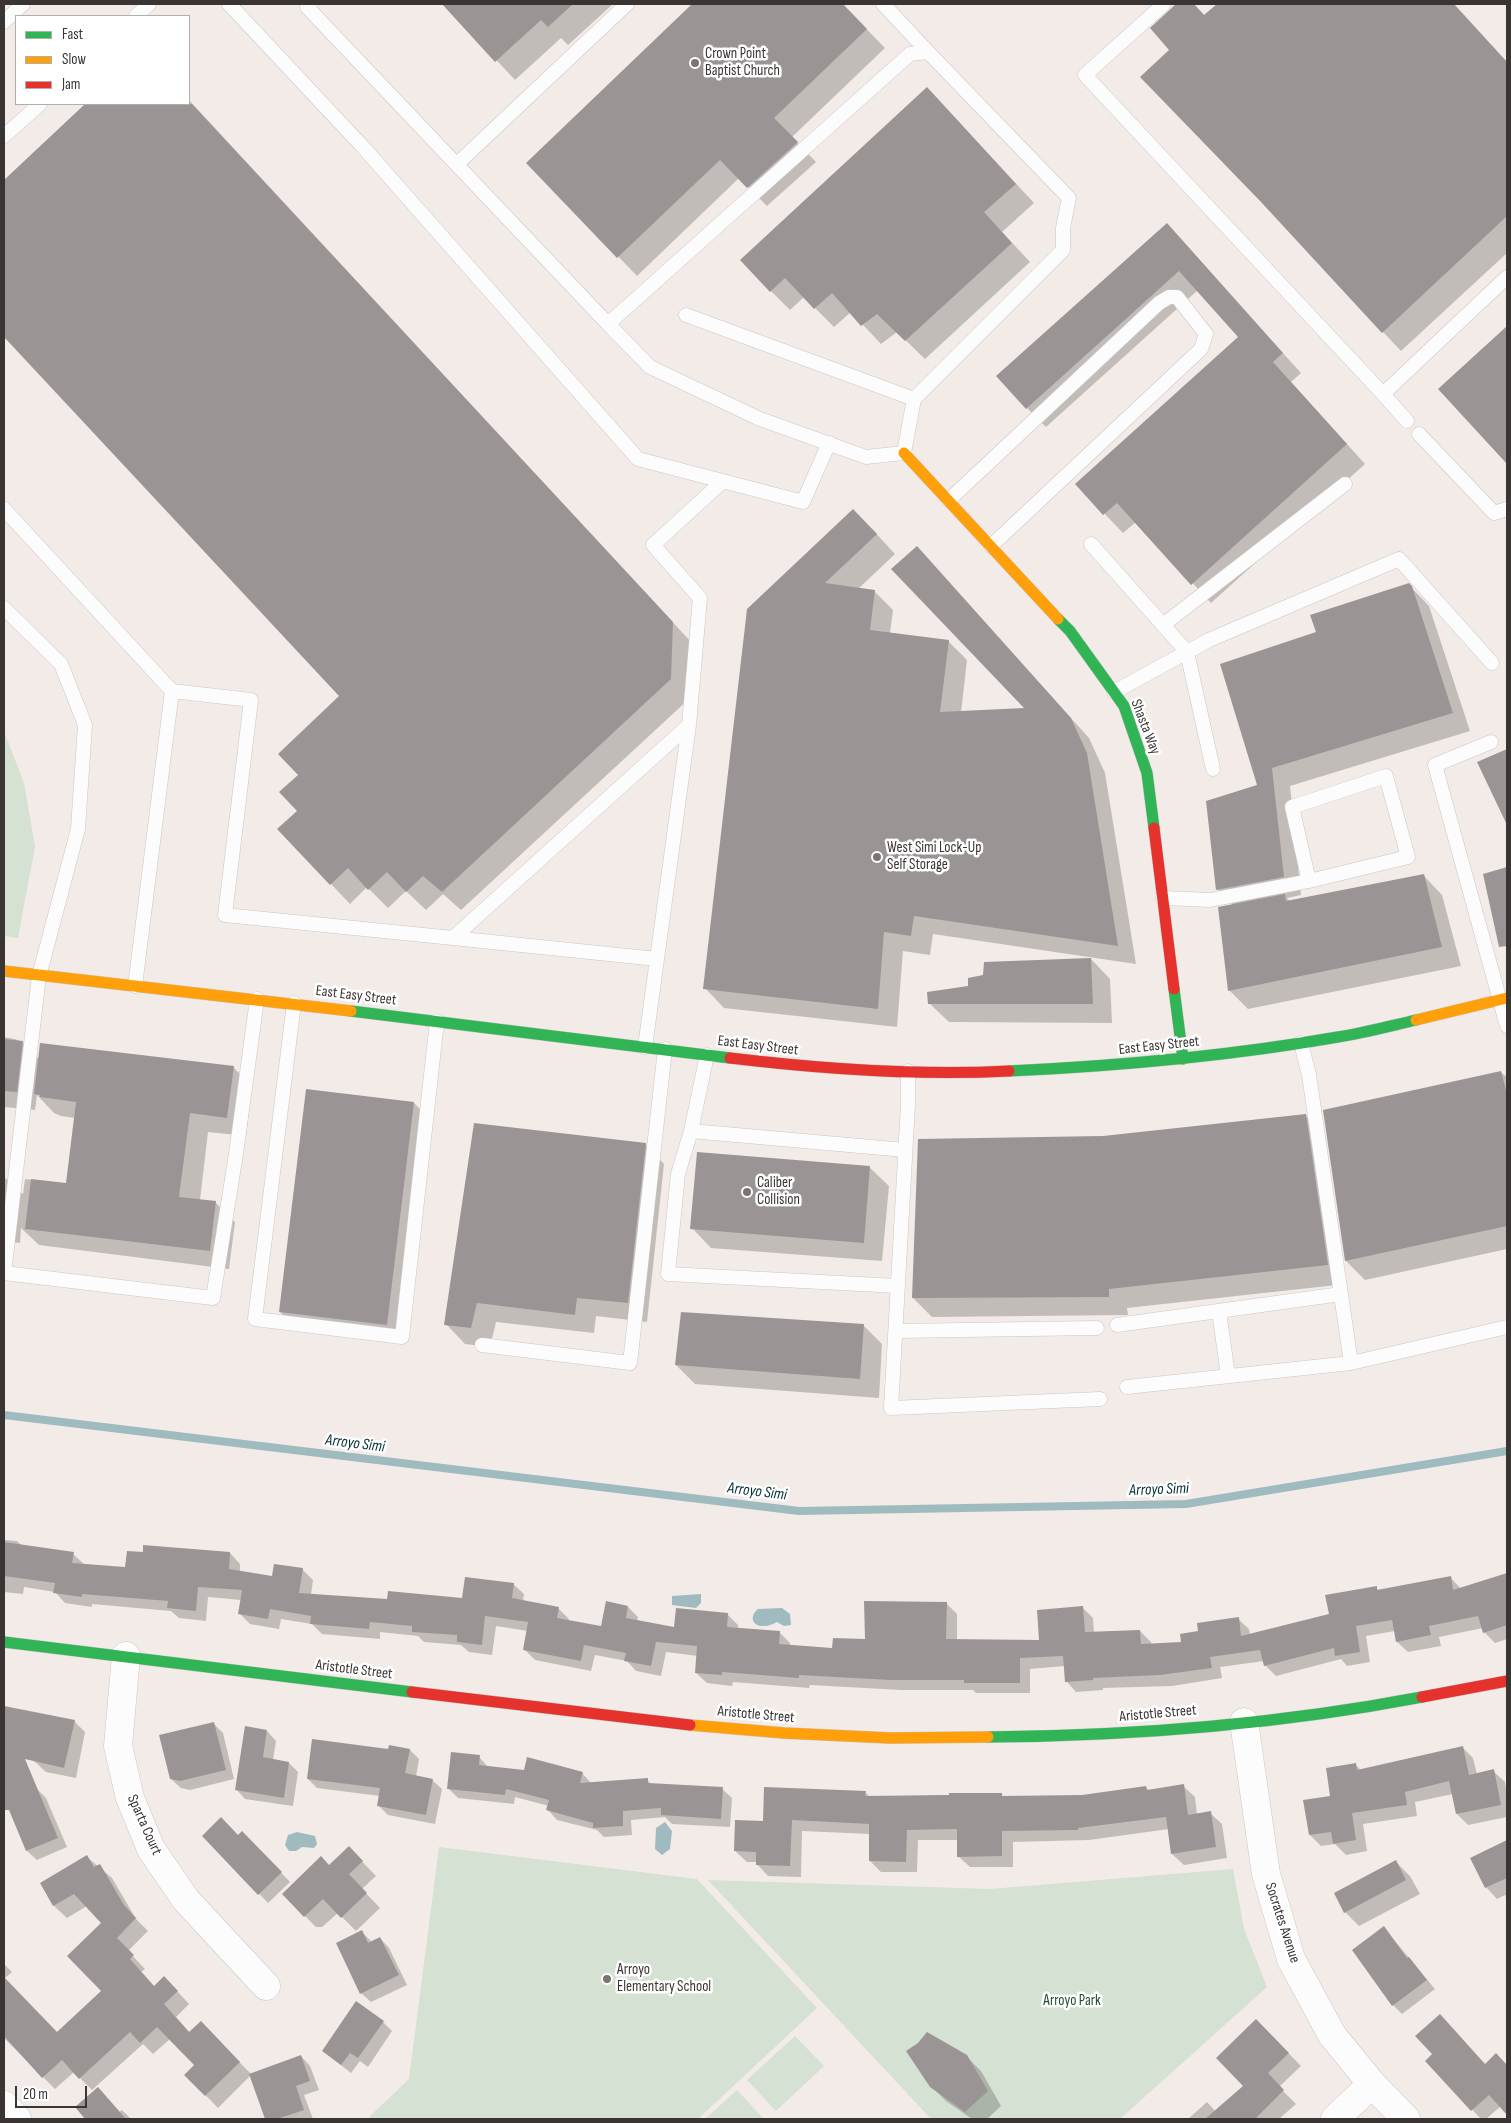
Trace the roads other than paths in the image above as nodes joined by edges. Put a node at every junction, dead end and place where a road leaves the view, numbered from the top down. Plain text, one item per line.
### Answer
1 (24, 4) edge
2 (149, 4) edge
3 (229, 4) edge
4 (627, 4) edge
5 (883, 4) edge
6 (1164, 4) edge
7 (307, 5) edge
8 (137, 15) edge
9 (4, 22) edge
10 (928, 52) junction
11 (39, 105) edge
12 (4, 136) edge
13 (457, 164) junction
14 (1507, 277) edge
15 (686, 315) dead end
16 (608, 324) junction
17 (1383, 394) junction
18 (914, 399) junction
19 (1407, 421) dead end
20 (1419, 434) dead end
21 (829, 443) junction
22 (904, 453) junction
23 (723, 481) junction
24 (1346, 484) dead end
25 (949, 500) junction
26 (4, 509) edge
27 (1507, 509) edge
28 (1091, 544) dead end
29 (991, 546) junction
30 (4, 608) edge
31 (1163, 626) junction
32 (1187, 652) junction
33 (1492, 663) dead end
34 (172, 692) junction
35 (1114, 692) junction
36 (689, 725) junction
37 (1491, 742) dead end
38 (1213, 769) dead end
39 (1309, 881) junction
40 (1163, 898) junction
41 (453, 938) junction
42 (657, 959) junction
43 (4, 971) edge
44 (39, 976) junction
45 (135, 986) junction
46 (257, 998) junction
47 (1504, 999) edge
48 (294, 1003) junction
49 (437, 1021) junction
50 (1507, 1026) edge
51 (1301, 1042) junction
52 (645, 1047) junction
53 (665, 1050) junction
54 (707, 1055) junction
55 (1183, 1059) junction
56 (908, 1071) junction
57 (691, 1131) junction
58 (905, 1150) junction
59 (898, 1286) junction
60 (1340, 1294) junction
61 (1219, 1311) junction
62 (1117, 1325) dead end
63 (1507, 1327) edge
64 (1097, 1328) dead end
65 (896, 1331) junction
66 (482, 1345) dead end
67 (1351, 1363) junction
68 (1228, 1376) junction
69 (1127, 1387) dead end
70 (1100, 1399) dead end
71 (4, 1642) edge
72 (126, 1656) junction
73 (1507, 1681) edge
74 (1244, 1722) junction
75 (266, 1986) dead end
76 (1372, 2084) junction
77 (4, 2105) edge
78 (17, 2119) edge
79 (1335, 2119) edge
80 (1406, 2119) edge

1 - 9 lane
2 - 8 lane
3 - 23 lane
4 - 13 lane
5 - 10 lane
6 - 17 lane
7 - 13 lane
10 - 16 lane
10 - 18 lane
11 - 12 lane
13 - 16 lane
14 - 17 lane
15 - 18 lane
16 - 21 lane
17 - 19 lane
18 - 22 lane
20 - 27 lane
21 - 22 lane
21 - 23 lane
22 - 25 street, Shasta Way
23 - 36 lane
24 - 31 lane
25 - 29 street, Shasta Way
25 - 29 lane
26 - 34 lane
28 - 31 lane
29 - 35 street, Shasta Way
30 - 44 lane
31 - 32 lane
32 - 33 lane
32 - 35 lane
32 - 38 lane
34 - 41 lane
34 - 45 lane
35 - 40 street, Shasta Way
36 - 41 lane
36 - 42 lane
37 - 47 lane
39 - 39 lane
39 - 40 lane
40 - 55 street, Shasta Way
41 - 42 lane
42 - 52 lane
43 - 44 street, East Easy Street
44 - 45 street, East Easy Street
44 - 46 lane
45 - 46 street, East Easy Street
46 - 48 street, East Easy Street
47 - 50 lane
47 - 51 street, East Easy Street
48 - 49 street, East Easy Street
48 - 49 lane
49 - 52 street, East Easy Street
51 - 55 street, East Easy Street
51 - 60 lane
52 - 53 street, East Easy Street
53 - 54 street, East Easy Street
53 - 66 lane
54 - 56 street, East Easy Street
54 - 57 lane
55 - 56 street, East Easy Street
56 - 58 lane
57 - 58 lane
57 - 59 lane
58 - 59 lane
59 - 65 lane
60 - 61 lane
60 - 67 lane
61 - 62 lane
61 - 68 lane
63 - 67 lane
64 - 65 lane
65 - 70 lane
67 - 68 lane
68 - 69 lane
71 - 72 street, Aristotle Street
72 - 74 street, Aristotle Street
72 - 75 street, Sparta Court
73 - 74 street, Aristotle Street
74 - 76 street, Socrates Avenue
76 - 79 street
76 - 80 street, Socrates Avenue
77 - 78 street

